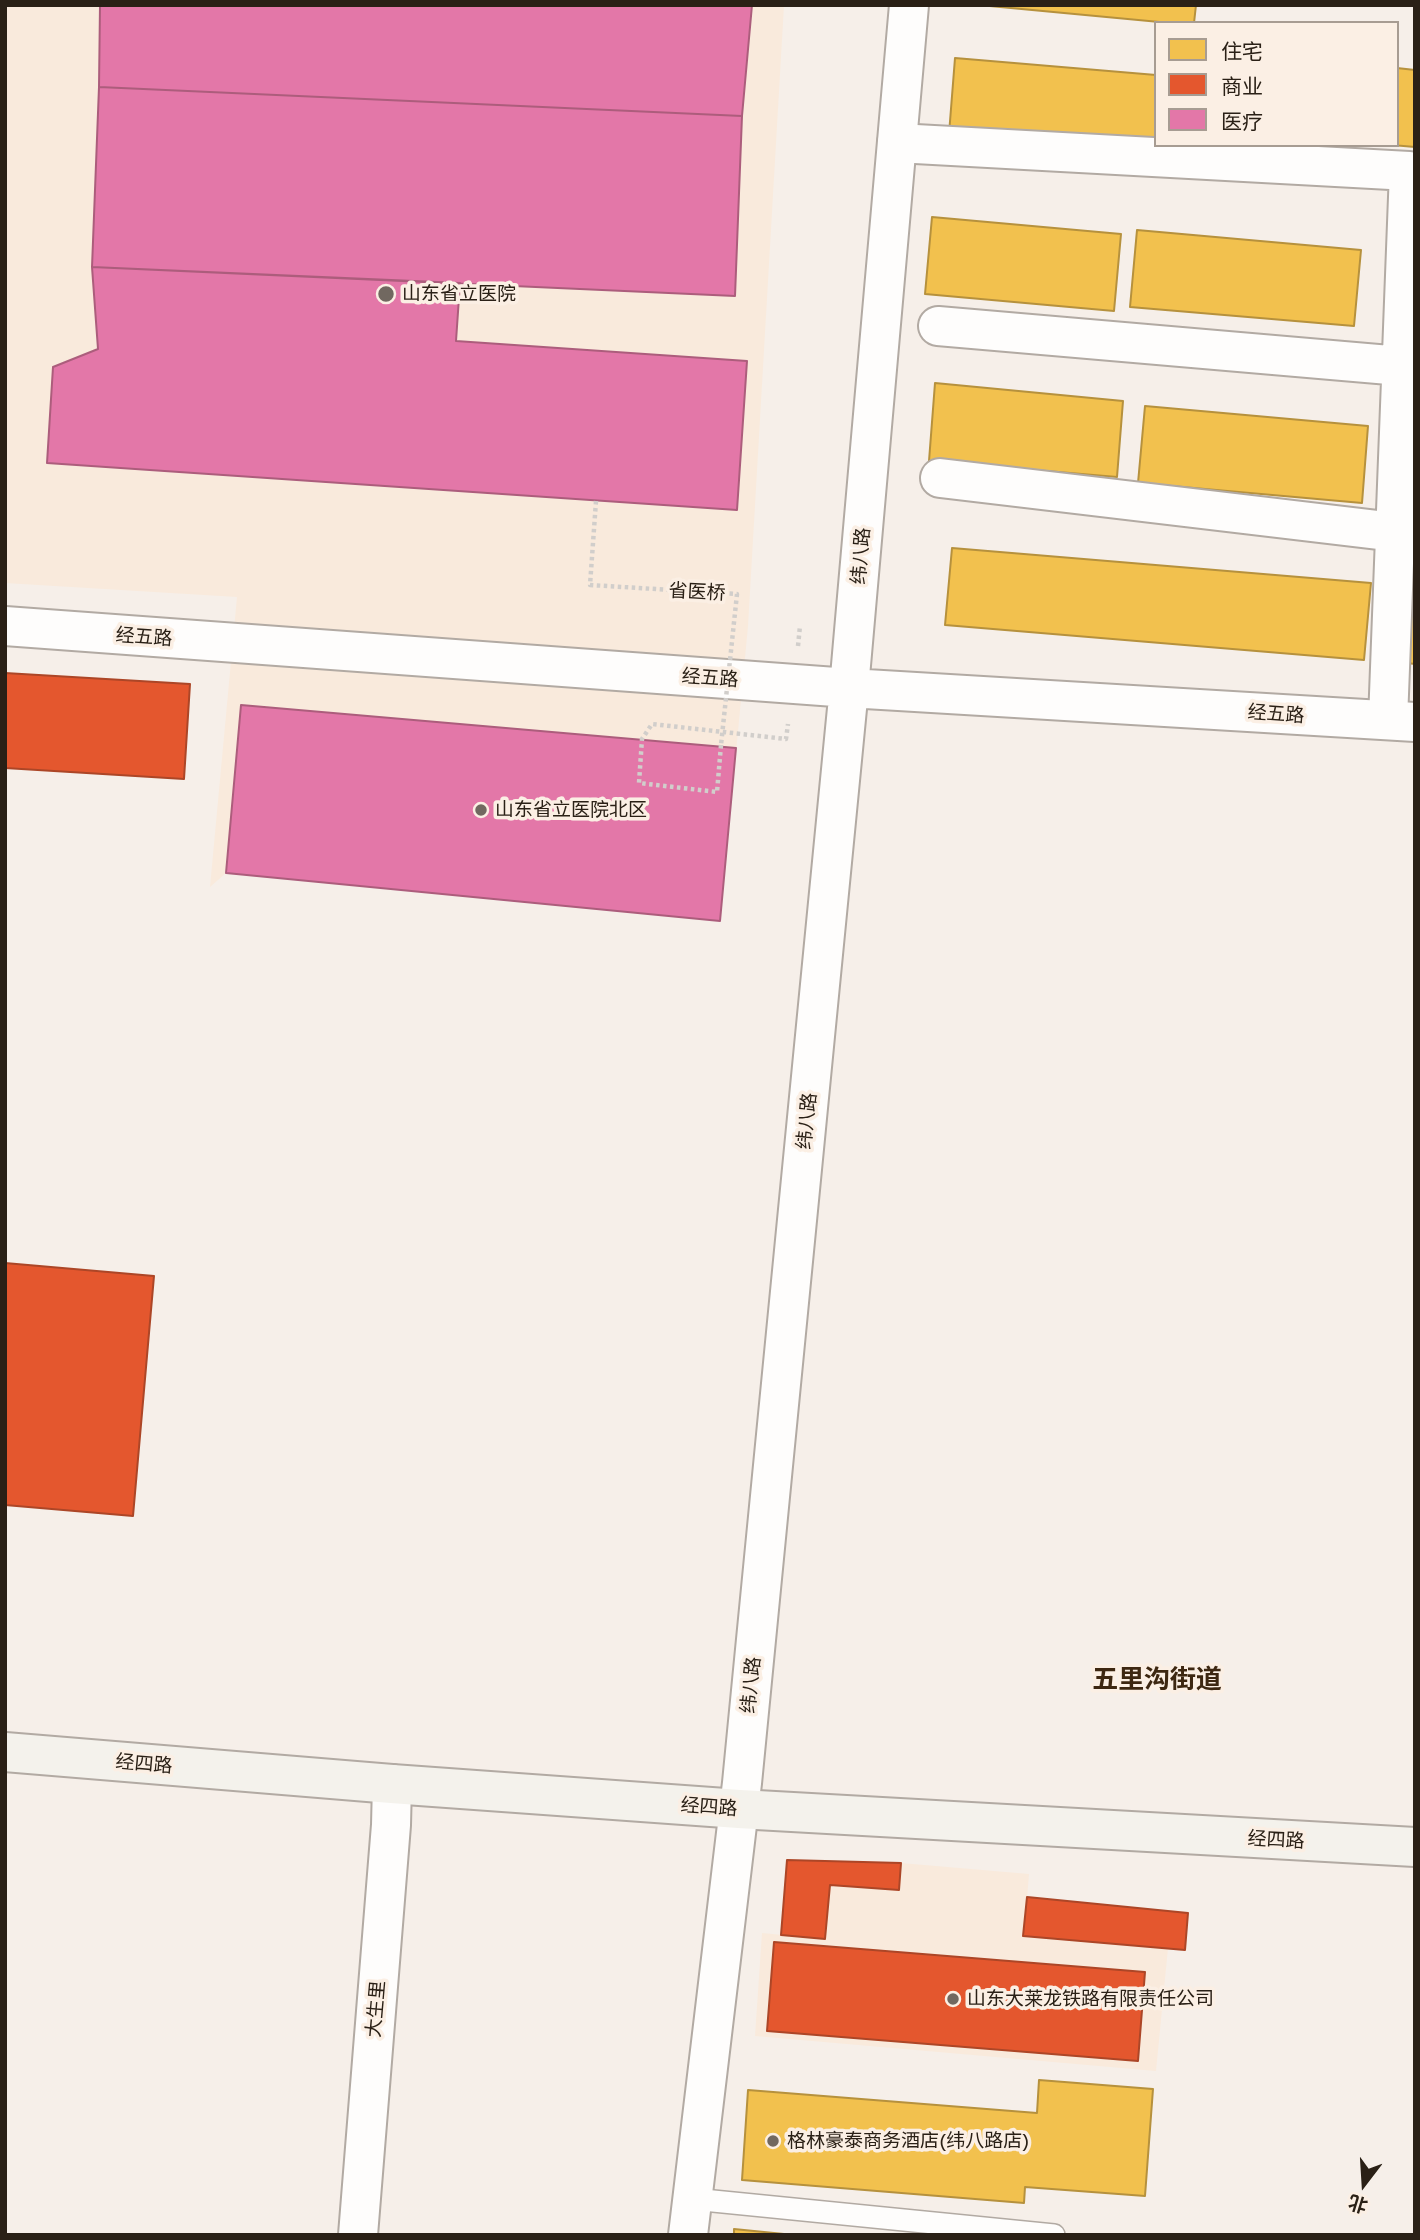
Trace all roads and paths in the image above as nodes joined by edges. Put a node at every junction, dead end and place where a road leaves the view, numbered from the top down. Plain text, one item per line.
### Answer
1 (909, 5) edge
2 (897, 143) junction
3 (938, 326) dead end
4 (1401, 366) junction
5 (940, 478) dead end
6 (596, 501) dead end
7 (1395, 532) junction
8 (5, 626) edge
9 (849, 688) junction
10 (1402, 721) edge
11 (642, 739) dead end
12 (5, 1752) edge
13 (392, 1784) junction
14 (739, 1809) junction
15 (1415, 1847) edge
16 (690, 2217) edge
17 (358, 2235) edge
18 (1054, 2235) edge

1 - 2 street, 纬八路
2 - 4 street
2 - 9 street, 纬八路
3 - 4 street
4 - 7 street
5 - 7 street
6 - 11 path, 省医桥, bridge
7 - 10 street
8 - 9 street, 经五路
9 - 10 street, 经五路
9 - 14 street, 纬八路
12 - 13 main road, 经四路
13 - 14 main road, 经四路
13 - 17 street, 大生里
14 - 15 main road, 经四路
14 - 16 street, 纬八路
16 - 18 lane

